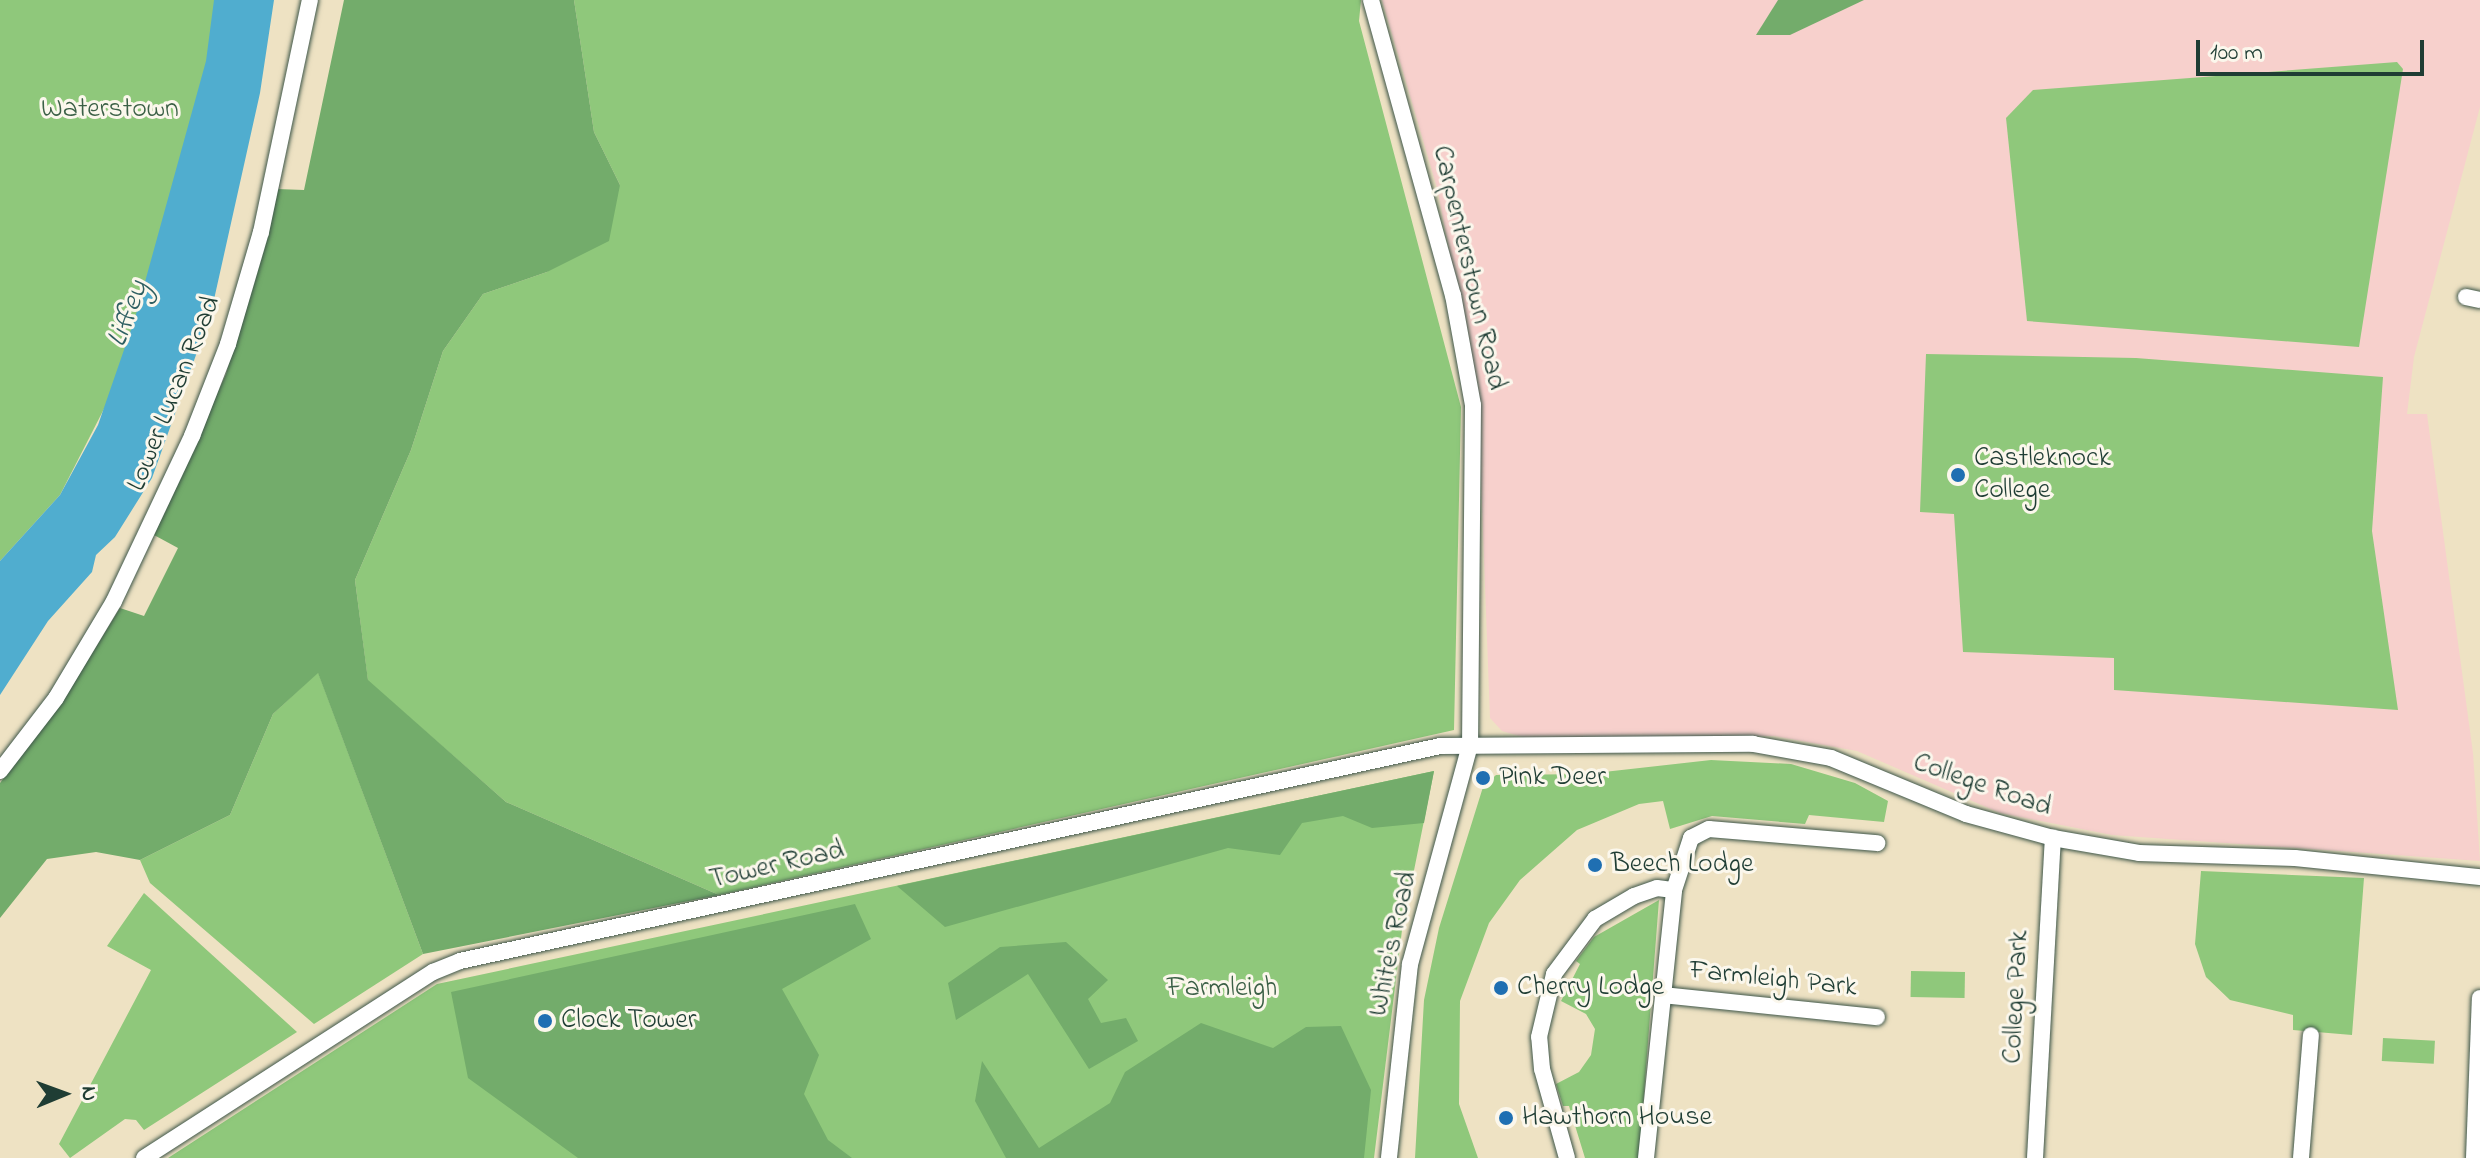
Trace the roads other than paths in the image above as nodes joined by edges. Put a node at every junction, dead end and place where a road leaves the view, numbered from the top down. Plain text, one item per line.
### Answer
1 (310, 0) edge
2 (1371, 0) edge
3 (1470, 745) junction
4 (0, 771) edge
5 (2053, 838) junction
6 (1877, 843) dead end
7 (2480, 877) edge
8 (1674, 890) junction
9 (1663, 995) junction
10 (2480, 998) edge
11 (1877, 1017) dead end
12 (2311, 1035) dead end
13 (144, 1158) edge
14 (1389, 1158) edge
15 (1567, 1158) edge
16 (1646, 1158) edge
17 (2035, 1158) edge
18 (2301, 1158) edge
19 (2474, 1158) edge

1 - 4 street, Lower Lucan Road
2 - 3 street, Carpenterstown Road
3 - 5 street, College Road
3 - 13 street, Tower Road
3 - 14 street, White's Road
5 - 7 street, College Road
5 - 17 street, College Park
6 - 8 street
8 - 9 street
8 - 15 street
9 - 11 street, Farmleigh Park
9 - 16 street
10 - 19 street
12 - 18 street

